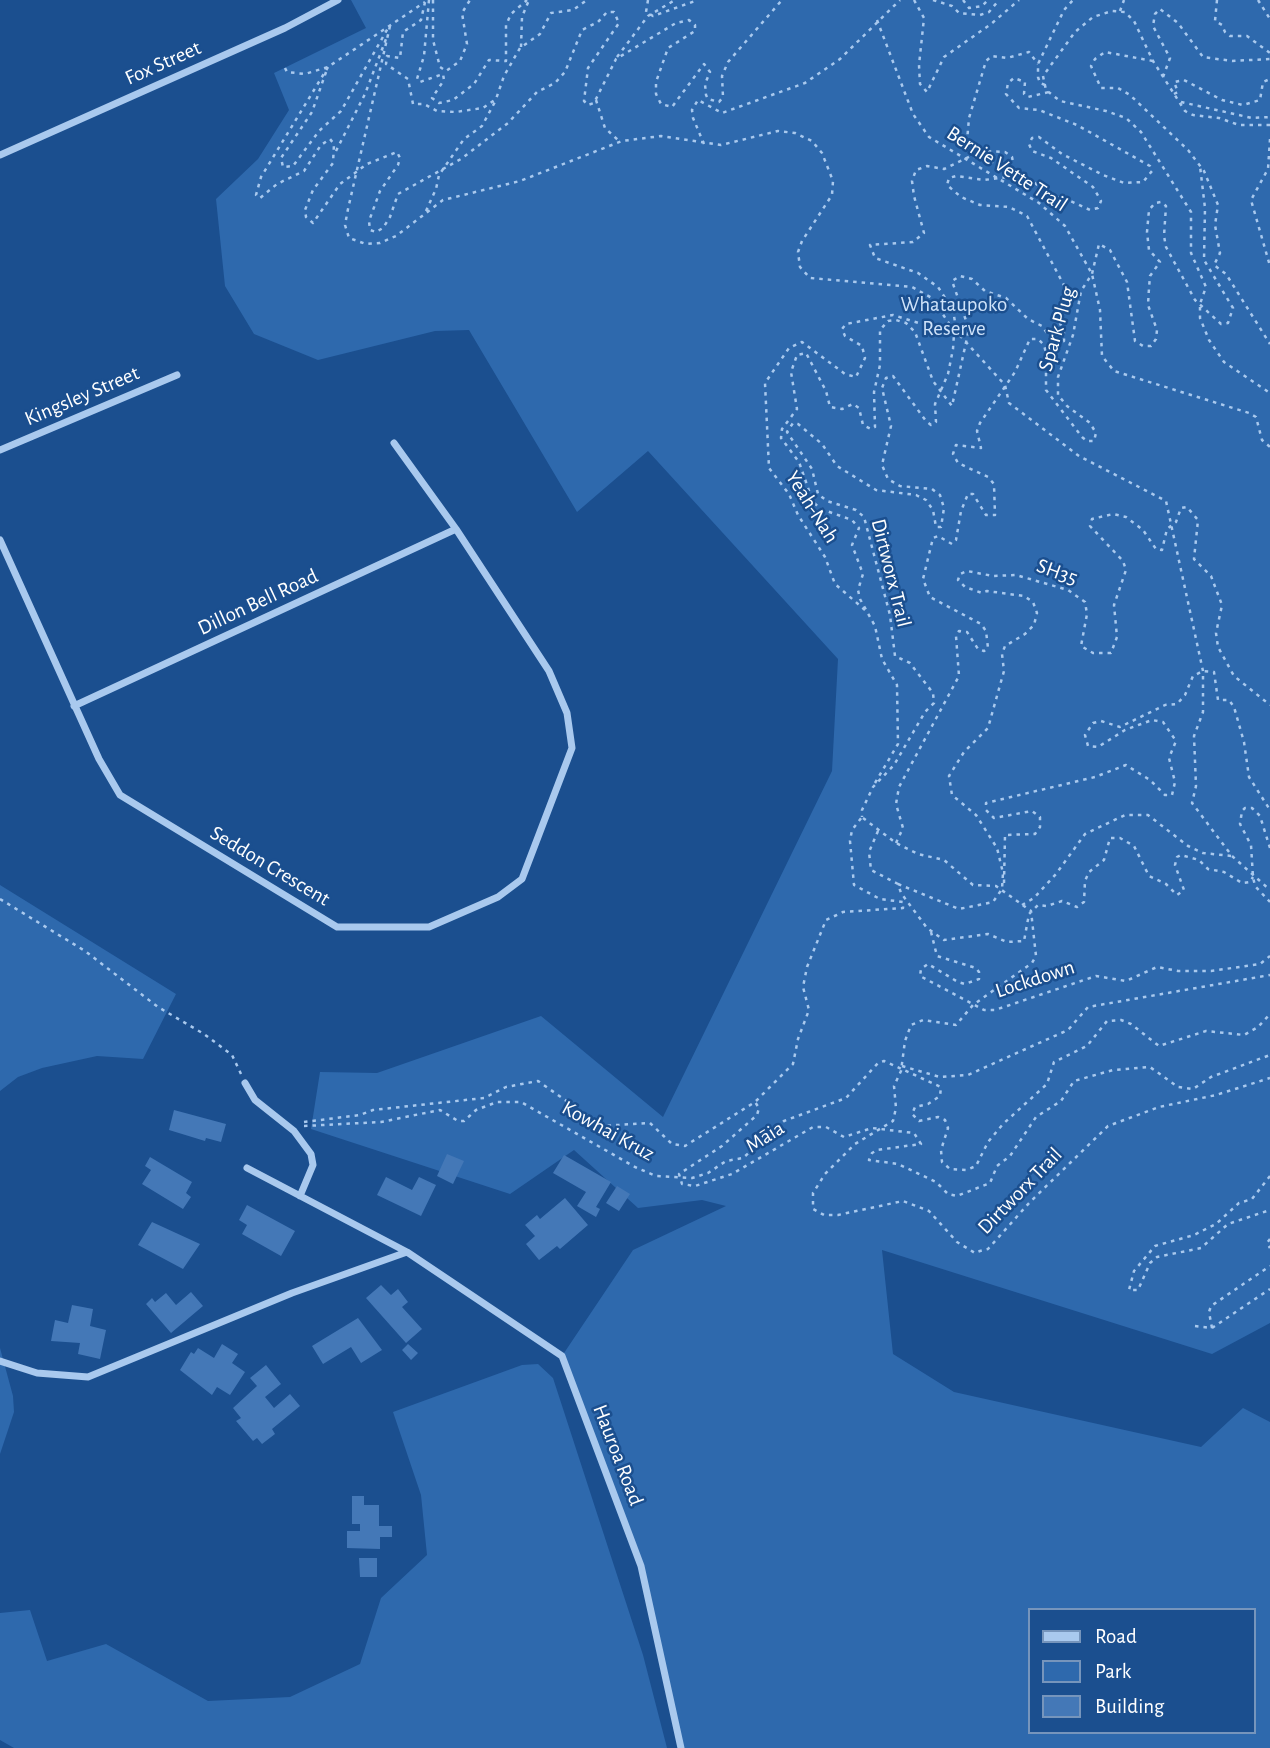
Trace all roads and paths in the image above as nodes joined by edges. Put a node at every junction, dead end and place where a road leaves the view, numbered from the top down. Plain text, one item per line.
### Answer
1 (338, 0) edge
2 (470, 0) edge
3 (528, 0) edge
4 (587, 0) edge
5 (649, 0) edge
6 (675, 0) edge
7 (698, 0) edge
8 (782, 0) edge
9 (900, 0) edge
10 (914, 0) edge
11 (933, 0) edge
12 (963, 0) edge
13 (988, 0) edge
14 (999, 0) edge
15 (1019, 0) edge
16 (1073, 0) edge
17 (1125, 0) edge
18 (1217, 0) edge
19 (1258, 0) edge
20 (428, 1) edge
21 (1120, 11) junction
22 (648, 16) junction
23 (1270, 19) edge
24 (877, 20) junction
25 (390, 26) junction
26 (520, 48) junction
27 (1270, 53) edge
28 (616, 59) junction
29 (1270, 59) edge
30 (1153, 61) junction
31 (1038, 64) junction
32 (328, 67) junction
33 (285, 68) dead end
34 (1163, 77) junction
35 (1270, 79) edge
36 (1045, 85) junction
37 (1049, 92) junction
38 (597, 94) junction
39 (1174, 94) junction
40 (496, 99) junction
41 (1180, 102) junction
42 (1270, 117) edge
43 (1270, 125) edge
44 (1270, 139) edge
45 (622, 141) junction
46 (704, 144) junction
47 (335, 154) junction
48 (0, 155) edge
49 (963, 158) junction
50 (445, 166) junction
51 (1200, 166) junction
52 (357, 170) junction
53 (997, 178) junction
54 (424, 214) junction
55 (1270, 266) edge
56 (1092, 274) junction
57 (1200, 304) junction
58 (953, 330) junction
59 (1270, 344) edge
60 (967, 345) junction
61 (177, 375) dead end
62 (1006, 385) junction
63 (1270, 393) edge
64 (939, 394) junction
65 (394, 443) dead end
66 (1270, 447) edge
67 (0, 450) edge
68 (1171, 524) junction
69 (456, 529) junction
70 (0, 540) edge
71 (868, 612) junction
72 (1203, 671) junction
73 (1270, 705) edge
74 (74, 706) junction
75 (873, 787) junction
76 (1270, 810) edge
77 (862, 817) junction
78 (878, 830) junction
79 (896, 843) junction
80 (1270, 848) edge
81 (1232, 856) junction
82 (1253, 877) junction
83 (898, 884) junction
84 (1002, 889) junction
85 (1270, 890) edge
86 (0, 900) edge
87 (1270, 902) edge
88 (1022, 905) junction
89 (1031, 911) junction
90 (930, 932) junction
91 (1270, 956) edge
92 (1270, 975) edge
93 (973, 1005) junction
94 (1270, 1014) edge
95 (1270, 1055) edge
96 (902, 1067) junction
97 (1270, 1078) edge
98 (245, 1083) joint
99 (755, 1101) junction
100 (289, 1126) junction
101 (880, 1129) junction
102 (247, 1168) dead end
103 (1270, 1176) edge
104 (679, 1179) junction
105 (300, 1196) junction
106 (1270, 1210) edge
107 (1270, 1239) edge
108 (1270, 1248) edge
109 (407, 1252) junction
110 (1270, 1266) edge
111 (1270, 1289) edge
112 (1195, 1326) dead end
113 (1212, 1328) junction
114 (0, 1361) edge
115 (681, 1748) edge

1 - 48 street, Fox Street
2 - 20 path
3 - 20 path
3 - 26 path
4 - 26 path
5 - 22 path
6 - 22 path
7 - 22 path
8 - 28 path
9 - 24 path
10 - 15 path
11 - 14 path
12 - 13 path
16 - 31 path
17 - 21 path
18 - 27 path
19 - 23 path
20 - 25 path
20 - 40 path
21 - 30 path
21 - 36 path
22 - 28 path
24 - 46 path
24 - 49 path, Bernie Vette Trail
25 - 32 path
25 - 32 path
25 - 47 path
25 - 52 path
26 - 40 path
28 - 38 path
29 - 34 path
30 - 34 path
30 - 51 path
31 - 36 path
31 - 49 path
32 - 33 path
32 - 47 path
34 - 39 path
35 - 39 path
36 - 37 path
37 - 53 path
37 - 57 path
38 - 45 path
38 - 50 path
39 - 41 path
40 - 50 path
41 - 42 path
41 - 43 path
44 - 55 path
45 - 46 path, Dirtworx Trail
45 - 54 path, Dirtworx Trail
46 - 58 path, Dirtworx Trail
47 - 52 path
49 - 53 path, Bernie Vette Trail
49 - 58 path
50 - 52 path
50 - 54 path
51 - 57 path, Spark Plug
51 - 59 path
52 - 54 path
53 - 56 path, Bernie Vette Trail
53 - 60 path
56 - 57 path, Spark Plug
56 - 62 path, Spark Plug
56 - 66 path, Bernie Vette Trail
57 - 63 path
58 - 60 path
58 - 64 path, Dirtworx Trail
58 - 71 path, Yeah-Nah
60 - 62 path
60 - 64 path
61 - 67 street, Kingsley Street
62 - 68 path
62 - 79 path, Spark Plug
64 - 71 path
64 - 75 path, Dirtworx Trail
65 - 69 street, Seddon Crescent
68 - 72 path
68 - 73 path, SH35
68 - 84 path, SH35
69 - 74 street, Dillon Bell Road
69 - 74 street, Seddon Crescent
70 - 74 street, Seddon Crescent
71 - 75 path
72 - 76 path
72 - 81 path
72 - 84 path
75 - 77 path, Dirtworx Trail
77 - 78 path
77 - 99 path, Dirtworx Trail
78 - 79 path
78 - 83 path
79 - 84 path
80 - 82 path
81 - 82 path
81 - 88 path
82 - 85 path
82 - 87 path
82 - 89 path
83 - 84 path
83 - 90 path
84 - 88 path
86 - 98 path
88 - 89 path
89 - 90 path
89 - 93 path, Dirtworx Trail
90 - 93 path, Lockdown
91 - 93 path, Lockdown
92 - 96 path
93 - 96 path, Dirtworx Trail
94 - 96 path, Kowhai Kruz
95 - 101 path, Māia
96 - 101 path, Dirtworx Trail
96 - 104 path, Kowhai Kruz
97 - 101 path, Dirtworx Trail
98 - 100 street
99 - 100 path, Māia
99 - 104 path, Māia
100 - 104 path, Kowhai Kruz
100 - 105 street
101 - 104 path, Māia
102 - 105 street, Hauroa Road
103 - 106 path
105 - 109 street, Hauroa Road
107 - 108 path
109 - 114 street
109 - 115 street, Hauroa Road
110 - 113 path
111 - 113 path
112 - 113 path

